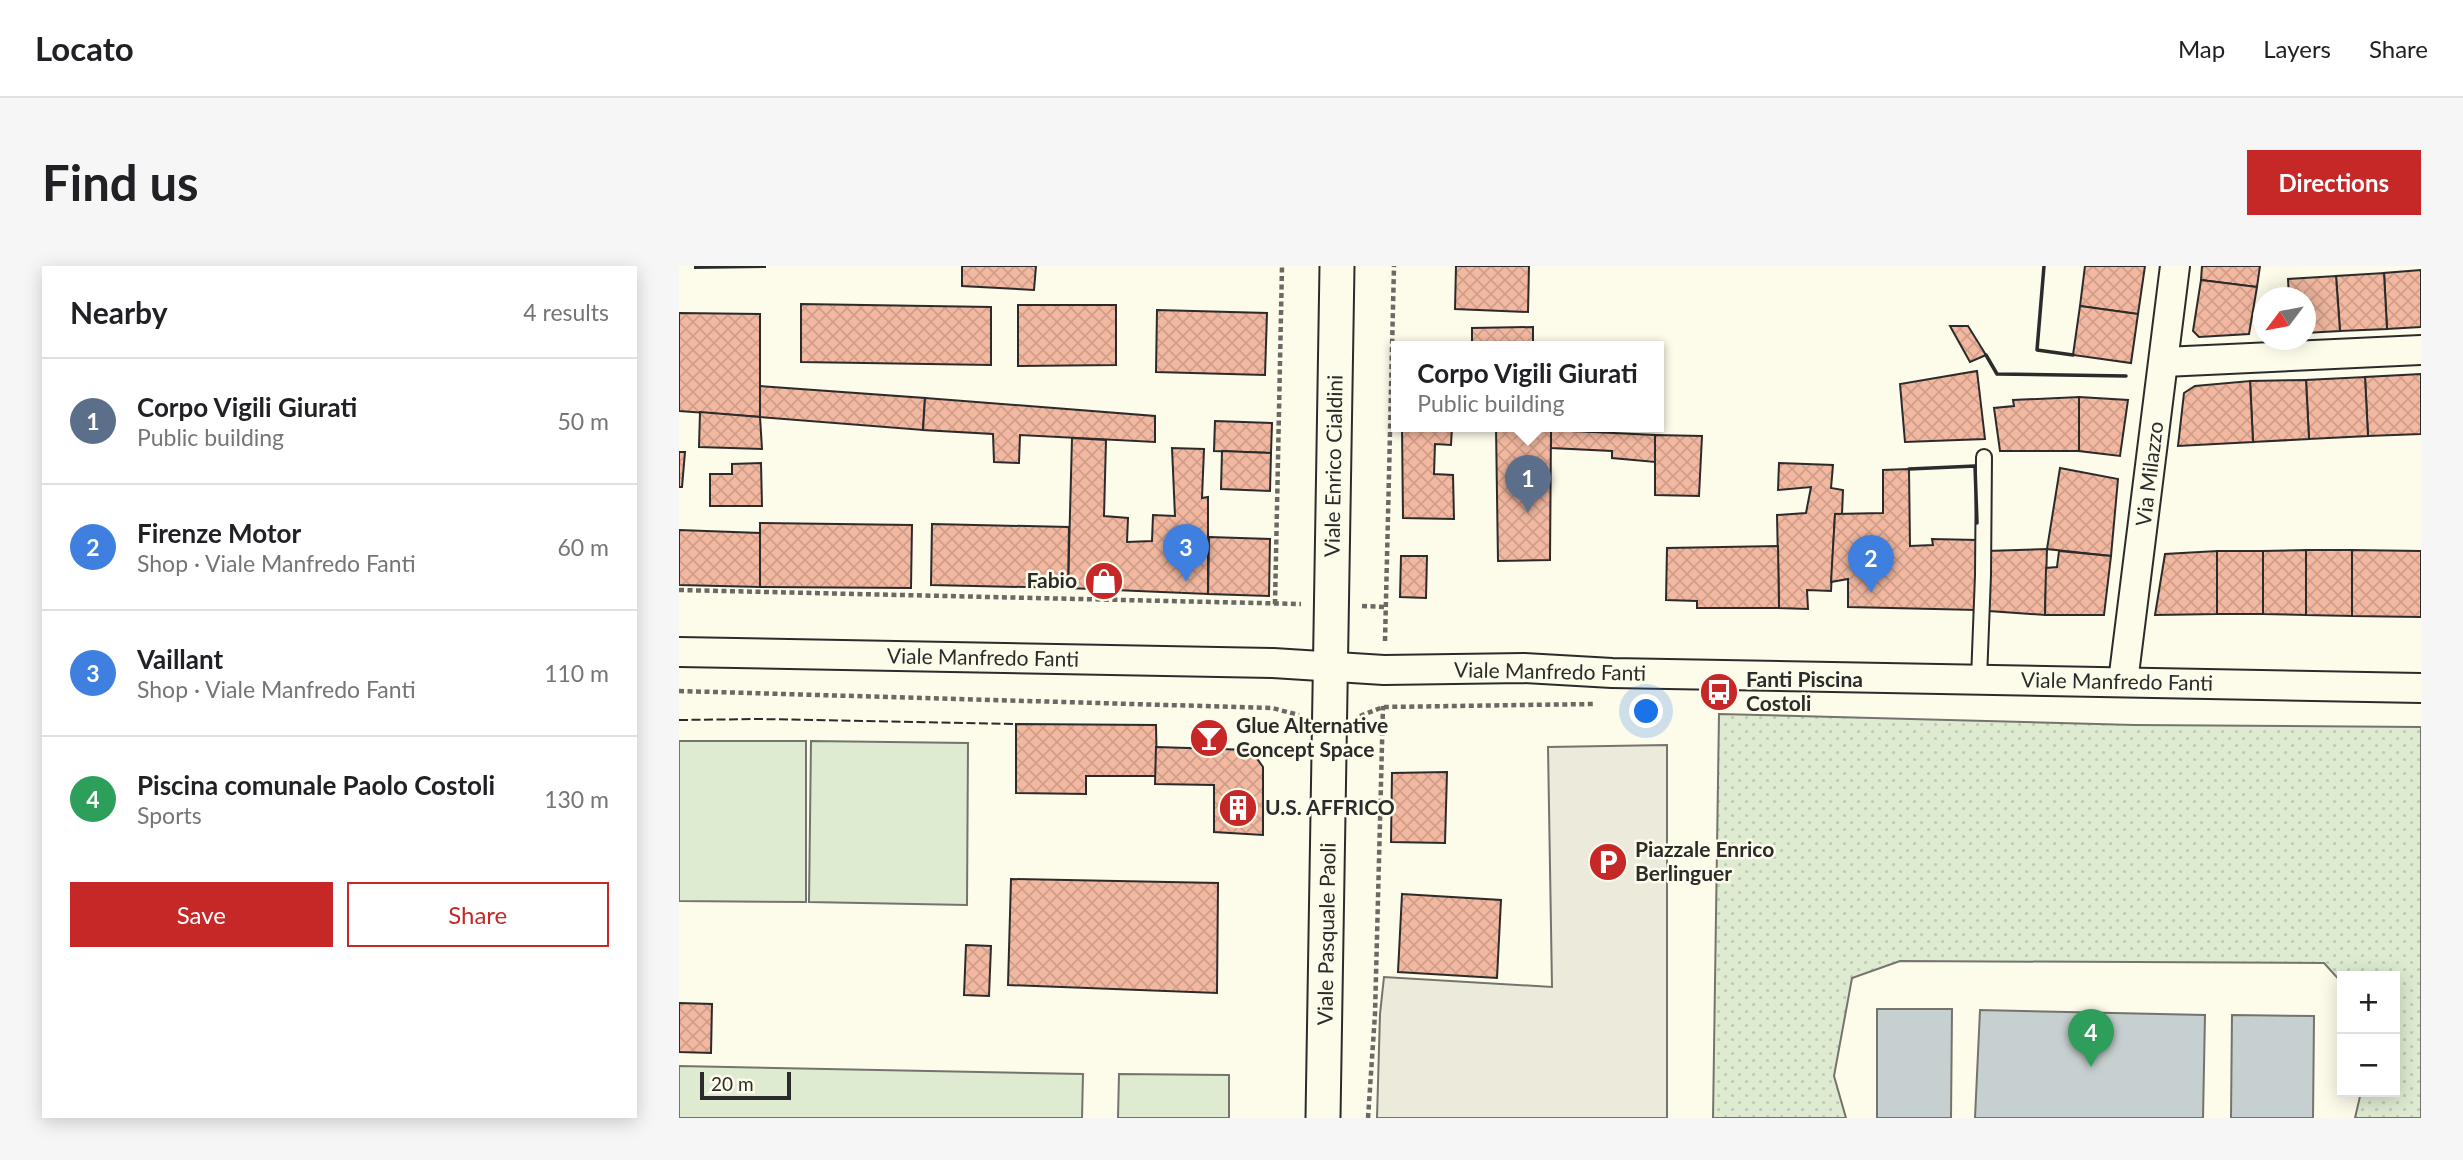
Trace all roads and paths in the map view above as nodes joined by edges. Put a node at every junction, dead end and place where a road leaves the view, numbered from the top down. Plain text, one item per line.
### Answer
1 (1282, 266) edge
2 (1338, 266) edge
3 (1394, 266) edge
4 (2175, 266) edge
5 (1392, 341) edge
6 (2421, 350) edge
7 (2164, 362) junction
8 (1391, 394) edge
9 (1984, 457) dead end
10 (679, 590) edge
11 (1386, 607) dead end
12 (679, 652) edge
13 (1331, 666) junction
14 (1979, 679) junction
15 (2123, 682) junction
16 (2421, 688) edge
17 (679, 691) edge
18 (1299, 715) dead end
19 (1362, 716) dead end
20 (1323, 1118) edge
21 (1368, 1118) edge

1 - 10 path
2 - 13 street, Viale Enrico Cialdini
3 - 5 path
4 - 7 street, Via Milazzo
6 - 7 street
7 - 15 street, Via Milazzo
8 - 11 path
9 - 14 lane
12 - 13 street, Viale Manfredo Fanti
13 - 14 street, Viale Manfredo Fanti
13 - 20 street, Viale Pasquale Paoli
14 - 15 street, Viale Manfredo Fanti
15 - 16 street, Viale Manfredo Fanti
17 - 18 path
19 - 21 path

